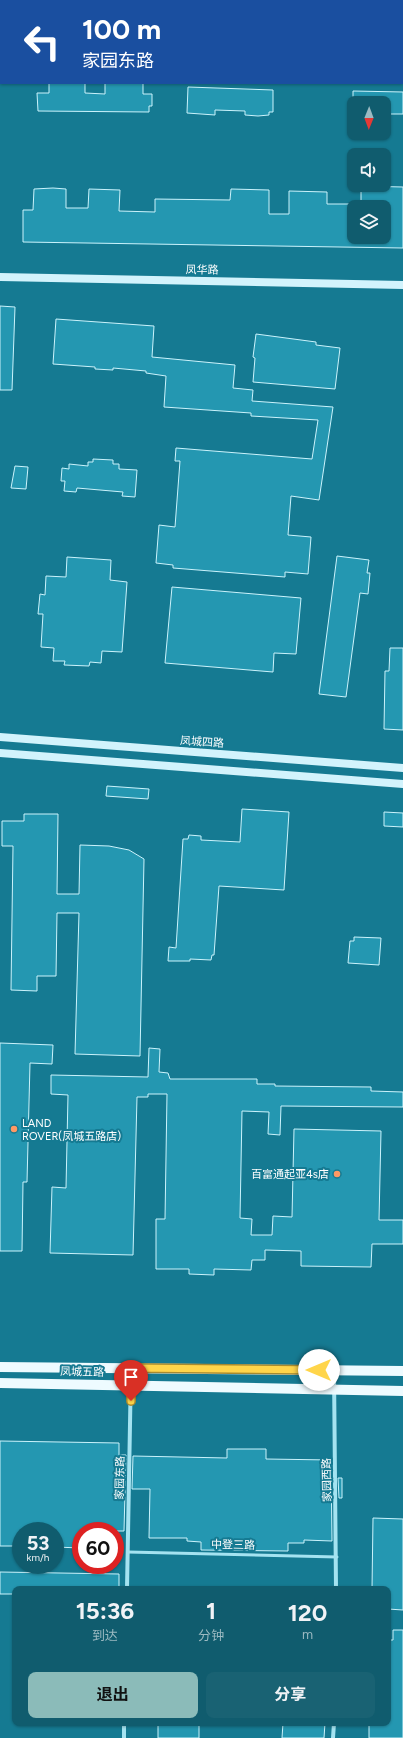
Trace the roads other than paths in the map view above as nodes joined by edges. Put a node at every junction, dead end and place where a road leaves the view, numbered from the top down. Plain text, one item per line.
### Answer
1 (0, 277) edge
2 (403, 284) edge
3 (0, 737) edge
4 (0, 754) edge
5 (403, 768) edge
6 (403, 784) edge
7 (0, 1367) edge
8 (131, 1368) junction
9 (334, 1370) junction
10 (403, 1372) edge
11 (0, 1383) edge
12 (132, 1385) junction
13 (335, 1390) junction
14 (403, 1391) edge
15 (128, 1552) junction
16 (337, 1557) junction
17 (127, 1586) edge
18 (336, 1586) edge
19 (124, 1726) edge
20 (334, 1726) edge
21 (124, 1738) edge
22 (333, 1738) edge

1 - 2 street, 凤华路
3 - 5 street, 凤城四路
4 - 6 street
7 - 8 main road, 凤城五路
8 - 9 main road, 凤城五路
8 - 12 street, 家园东路
9 - 10 main road, 凤城五路
9 - 13 street, 家园西路
11 - 12 main road, 凤城五路
12 - 13 main road, 凤城五路
12 - 15 street, 家园东路
13 - 14 main road, 凤城五路
13 - 16 street, 家园西路
15 - 16 lane, 中登三路
15 - 17 street, 家园东路
16 - 18 street, 家园西路
19 - 21 street
20 - 22 street

